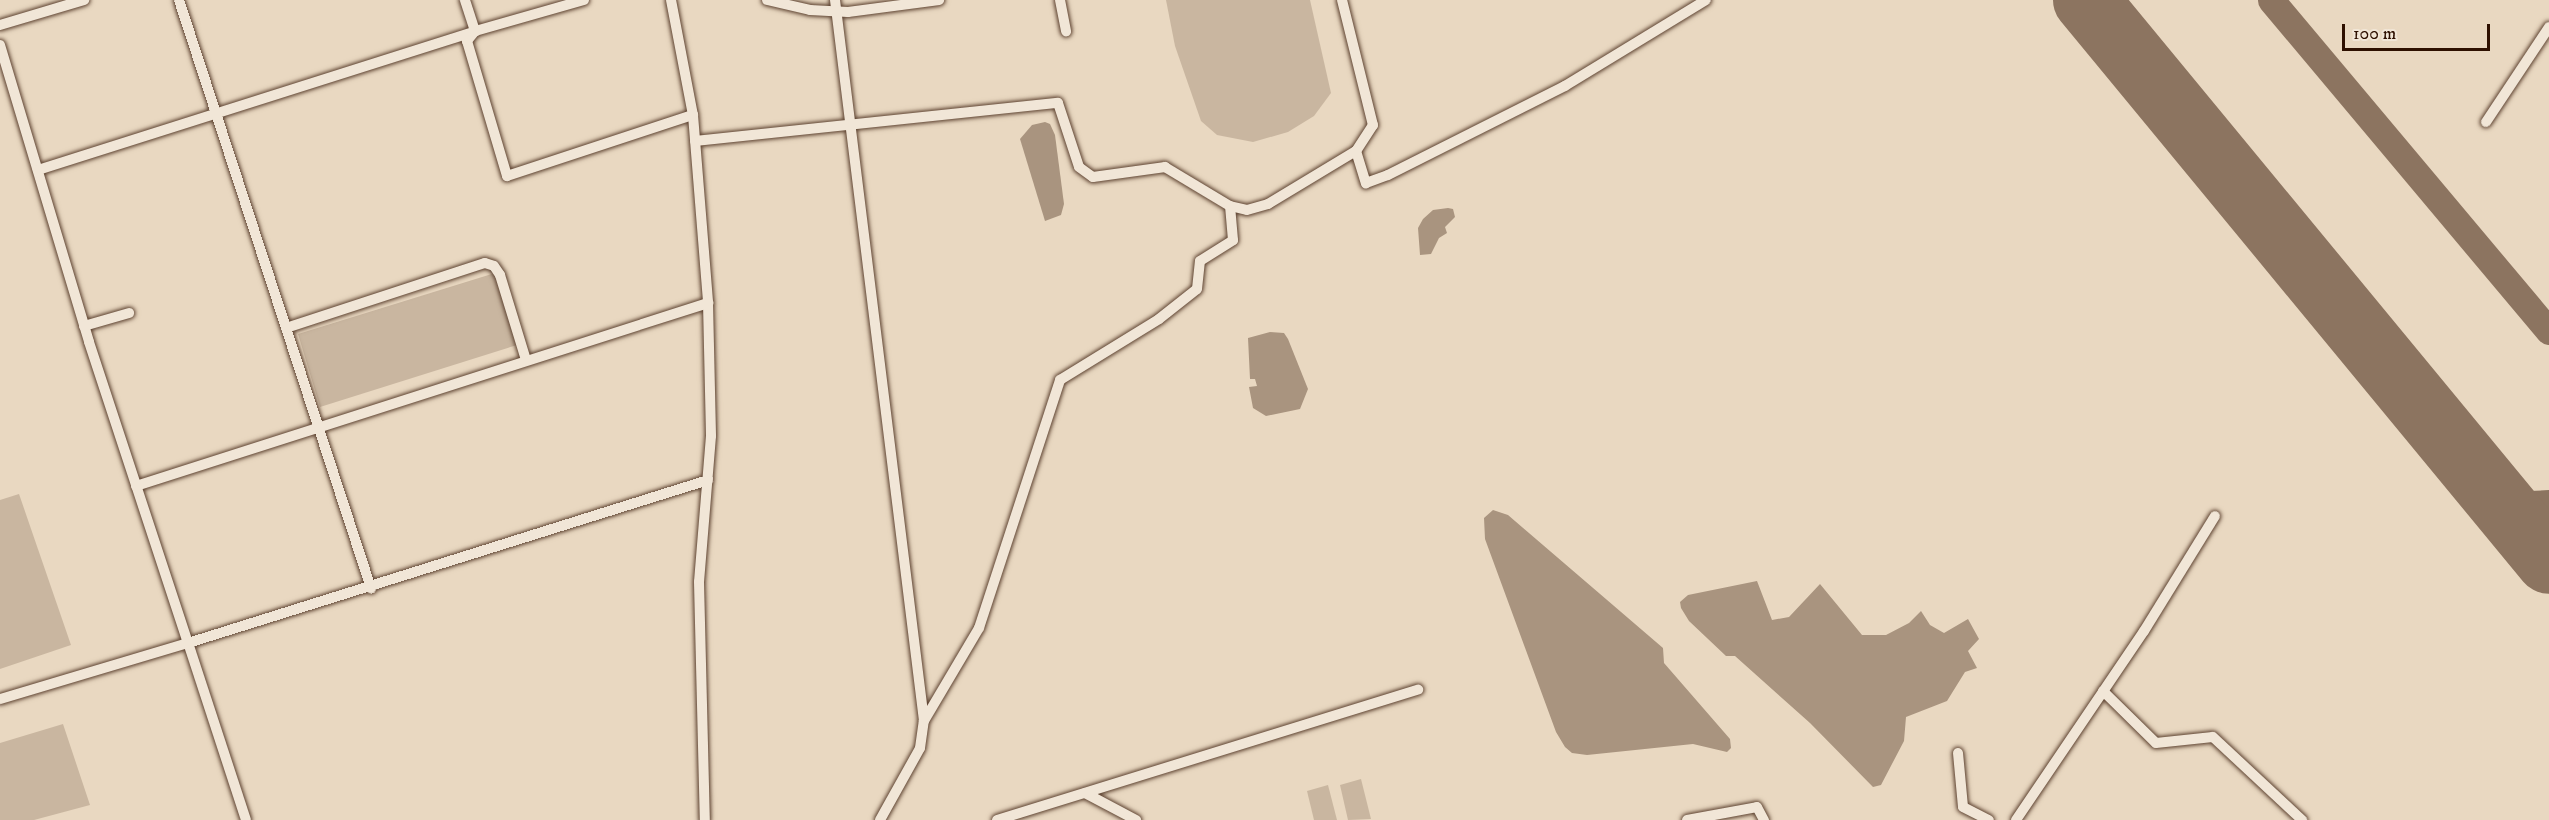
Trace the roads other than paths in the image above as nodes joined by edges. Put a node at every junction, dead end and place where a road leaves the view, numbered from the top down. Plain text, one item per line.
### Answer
1 (84, 0) edge
2 (179, 0) edge
3 (465, 0) edge
4 (584, 0) edge
5 (670, 0) edge
6 (766, 0) edge
7 (835, 0) edge
8 (939, 0) edge
9 (1060, 0) edge
10 (1342, 0) edge
11 (1706, 0) edge
12 (0, 25) edge
13 (2549, 27) edge
14 (475, 31) junction
15 (1066, 31) dead end
16 (0, 45) edge
17 (216, 114) junction
18 (693, 115) junction
19 (2486, 122) dead end
20 (850, 124) junction
21 (695, 141) junction
22 (1356, 151) junction
23 (38, 170) junction
24 (1230, 206) junction
25 (708, 303) junction
26 (129, 313) dead end
27 (84, 326) junction
28 (286, 328) junction
29 (526, 360) junction
30 (317, 426) junction
31 (708, 480) junction
32 (136, 486) junction
33 (2215, 516) dead end
34 (371, 588) junction
35 (188, 643) junction
36 (1418, 690) dead end
37 (2103, 691) junction
38 (0, 699) edge
39 (924, 721) junction
40 (1958, 753) dead end
41 (1085, 793) junction
42 (246, 820) edge
43 (705, 820) edge
44 (880, 820) edge
45 (997, 820) edge
46 (1136, 820) edge
47 (1687, 820) edge
48 (1764, 820) edge
49 (1989, 820) edge
50 (2016, 820) edge
51 (2302, 820) edge

1 - 12 street
2 - 17 street
3 - 14 street
4 - 14 street
5 - 18 street
6 - 8 street
7 - 20 street
9 - 15 street
10 - 22 street
11 - 22 street
13 - 19 street
14 - 17 street
14 - 18 street
16 - 23 street
17 - 23 street
17 - 28 street
18 - 21 street
20 - 21 street
20 - 24 street
20 - 39 street
21 - 25 street
22 - 24 street
23 - 27 street
24 - 39 street
25 - 29 street
25 - 31 street
26 - 27 street
27 - 32 street
28 - 29 street
28 - 30 street
29 - 30 street
30 - 32 street
30 - 34 street
31 - 34 street
31 - 43 street
32 - 35 street
33 - 37 street
34 - 35 street
35 - 38 street
35 - 42 street
36 - 41 street
37 - 50 street
37 - 51 street
39 - 44 street
40 - 49 street
41 - 45 street
41 - 46 street
47 - 48 street

